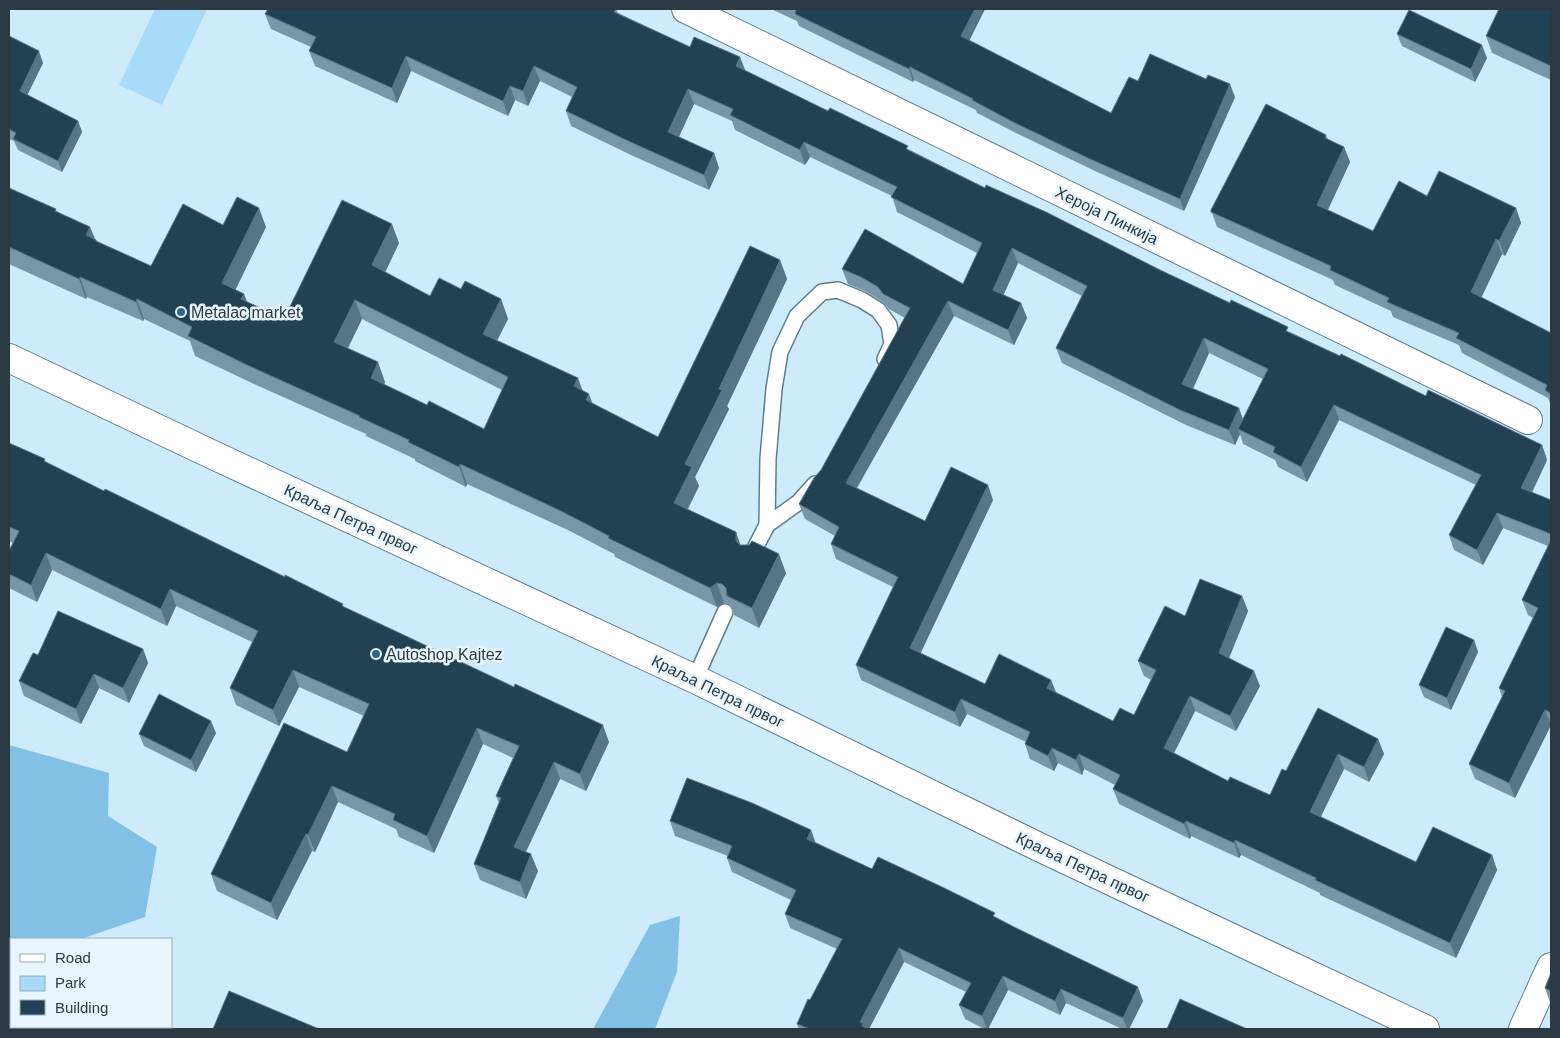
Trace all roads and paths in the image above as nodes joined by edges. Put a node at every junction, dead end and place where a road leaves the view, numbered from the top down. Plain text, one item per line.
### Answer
1 (686, 9) edge
2 (9, 358) edge
3 (876, 375) edge
4 (1528, 420) dead end
5 (822, 473) edge
6 (767, 525) junction
7 (752, 556) edge
8 (725, 612) edge
9 (694, 679) junction
10 (1551, 967) edge
11 (1425, 1029) edge
12 (1523, 1029) edge

1 - 4 street, Хероја Пинкија
2 - 9 street, Краља Петра првог
3 - 6 lane
5 - 6 lane
6 - 7 lane
8 - 9 lane
9 - 11 street, Краља Петра првог
10 - 12 street

